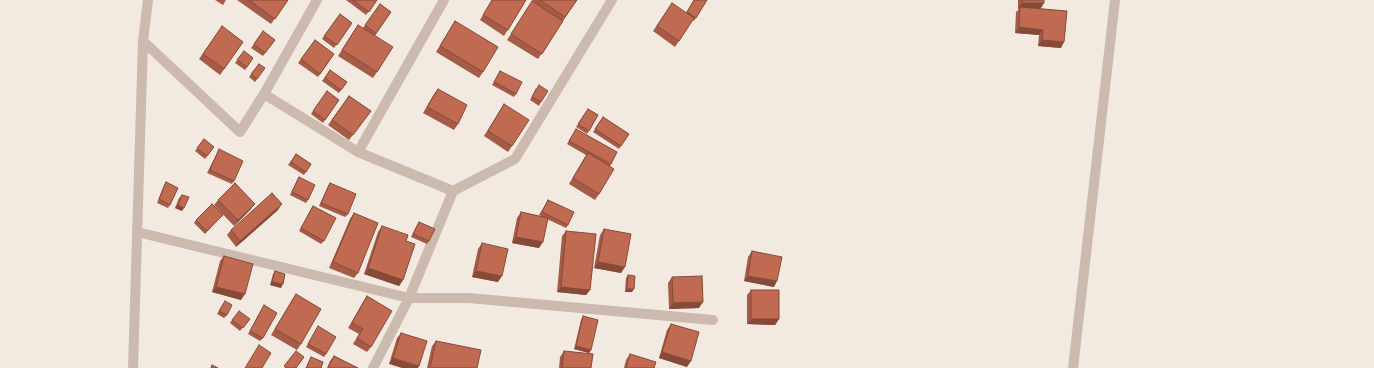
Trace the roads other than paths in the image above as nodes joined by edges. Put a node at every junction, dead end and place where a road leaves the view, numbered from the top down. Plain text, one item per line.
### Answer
1 (148, 0) edge
2 (317, 0) edge
3 (444, 0) edge
4 (612, 0) edge
5 (1115, 0) edge
6 (143, 41) junction
7 (264, 94) junction
8 (358, 152) junction
9 (453, 191) junction
10 (137, 232) junction
11 (410, 298) junction
12 (713, 320) dead end
13 (133, 368) edge
14 (373, 368) edge
15 (1073, 368) edge

1 - 6 street
2 - 7 street
3 - 8 street
4 - 9 street
5 - 15 street
6 - 7 street
6 - 10 street
7 - 8 street
8 - 9 street
9 - 11 street
10 - 11 street
10 - 13 street
11 - 12 street
11 - 14 street

